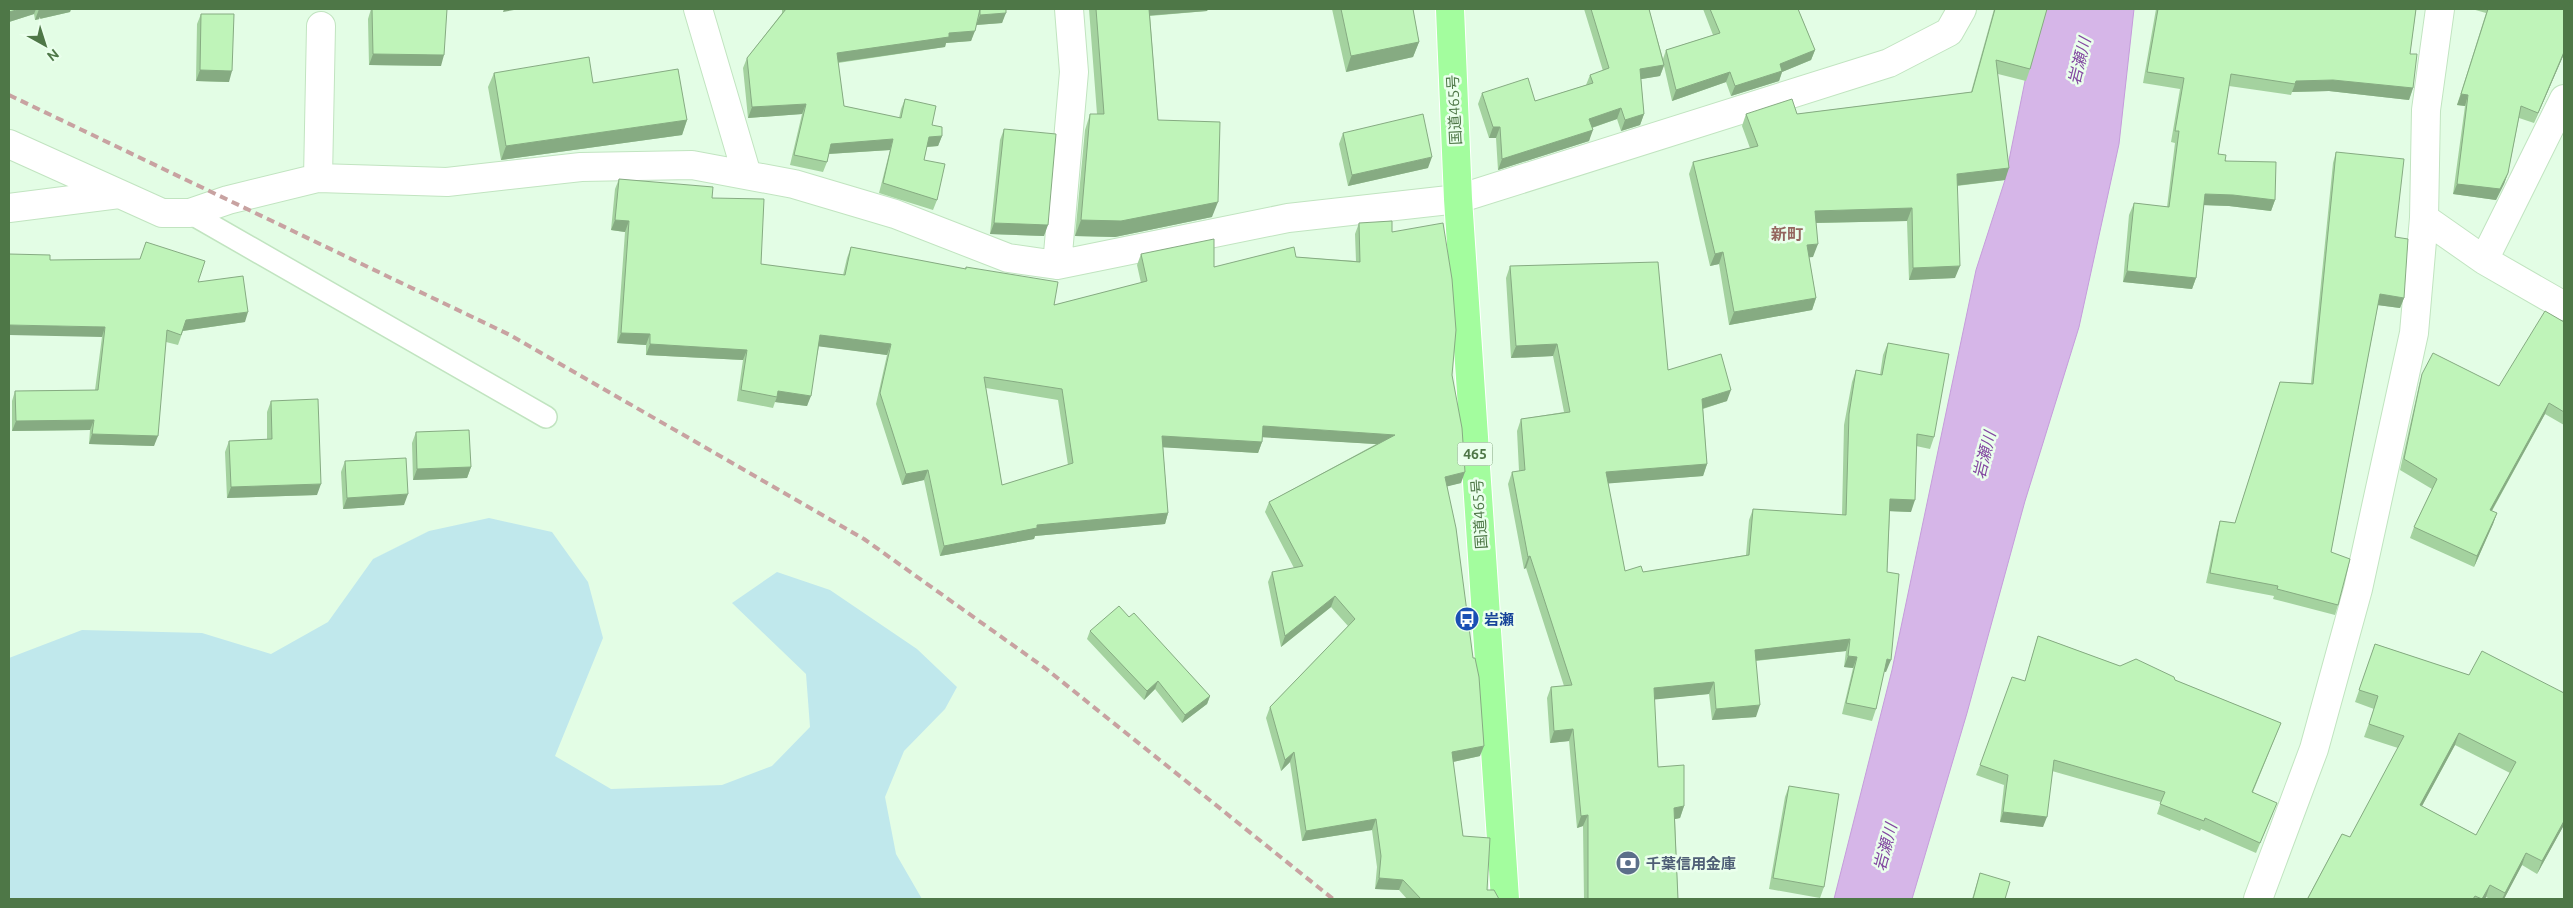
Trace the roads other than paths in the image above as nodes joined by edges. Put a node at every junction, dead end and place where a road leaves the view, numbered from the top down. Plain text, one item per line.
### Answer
1 (698, 9) edge
2 (1069, 9) edge
3 (1450, 9) edge
4 (1962, 9) edge
5 (2440, 9) edge
6 (321, 26) dead end
7 (2564, 99) edge
8 (9, 144) edge
9 (747, 175) junction
10 (318, 178) junction
11 (119, 194) junction
12 (1458, 199) junction
13 (9, 208) edge
14 (190, 213) junction
15 (2424, 218) junction
16 (2484, 260) junction
17 (1057, 265) junction
18 (2564, 306) edge
19 (546, 416) dead end
20 (1505, 899) edge
21 (2258, 899) edge

1 - 9 street
2 - 17 street
3 - 12 highway, 国道465号 / 465
4 - 12 street
5 - 15 street
6 - 10 street
7 - 16 street
8 - 11 street
9 - 10 street
9 - 17 street
10 - 14 street
11 - 13 street
11 - 14 street
12 - 17 street
12 - 20 highway, 国道465号 / 465
14 - 19 lane
15 - 16 street
15 - 21 street
16 - 18 street

